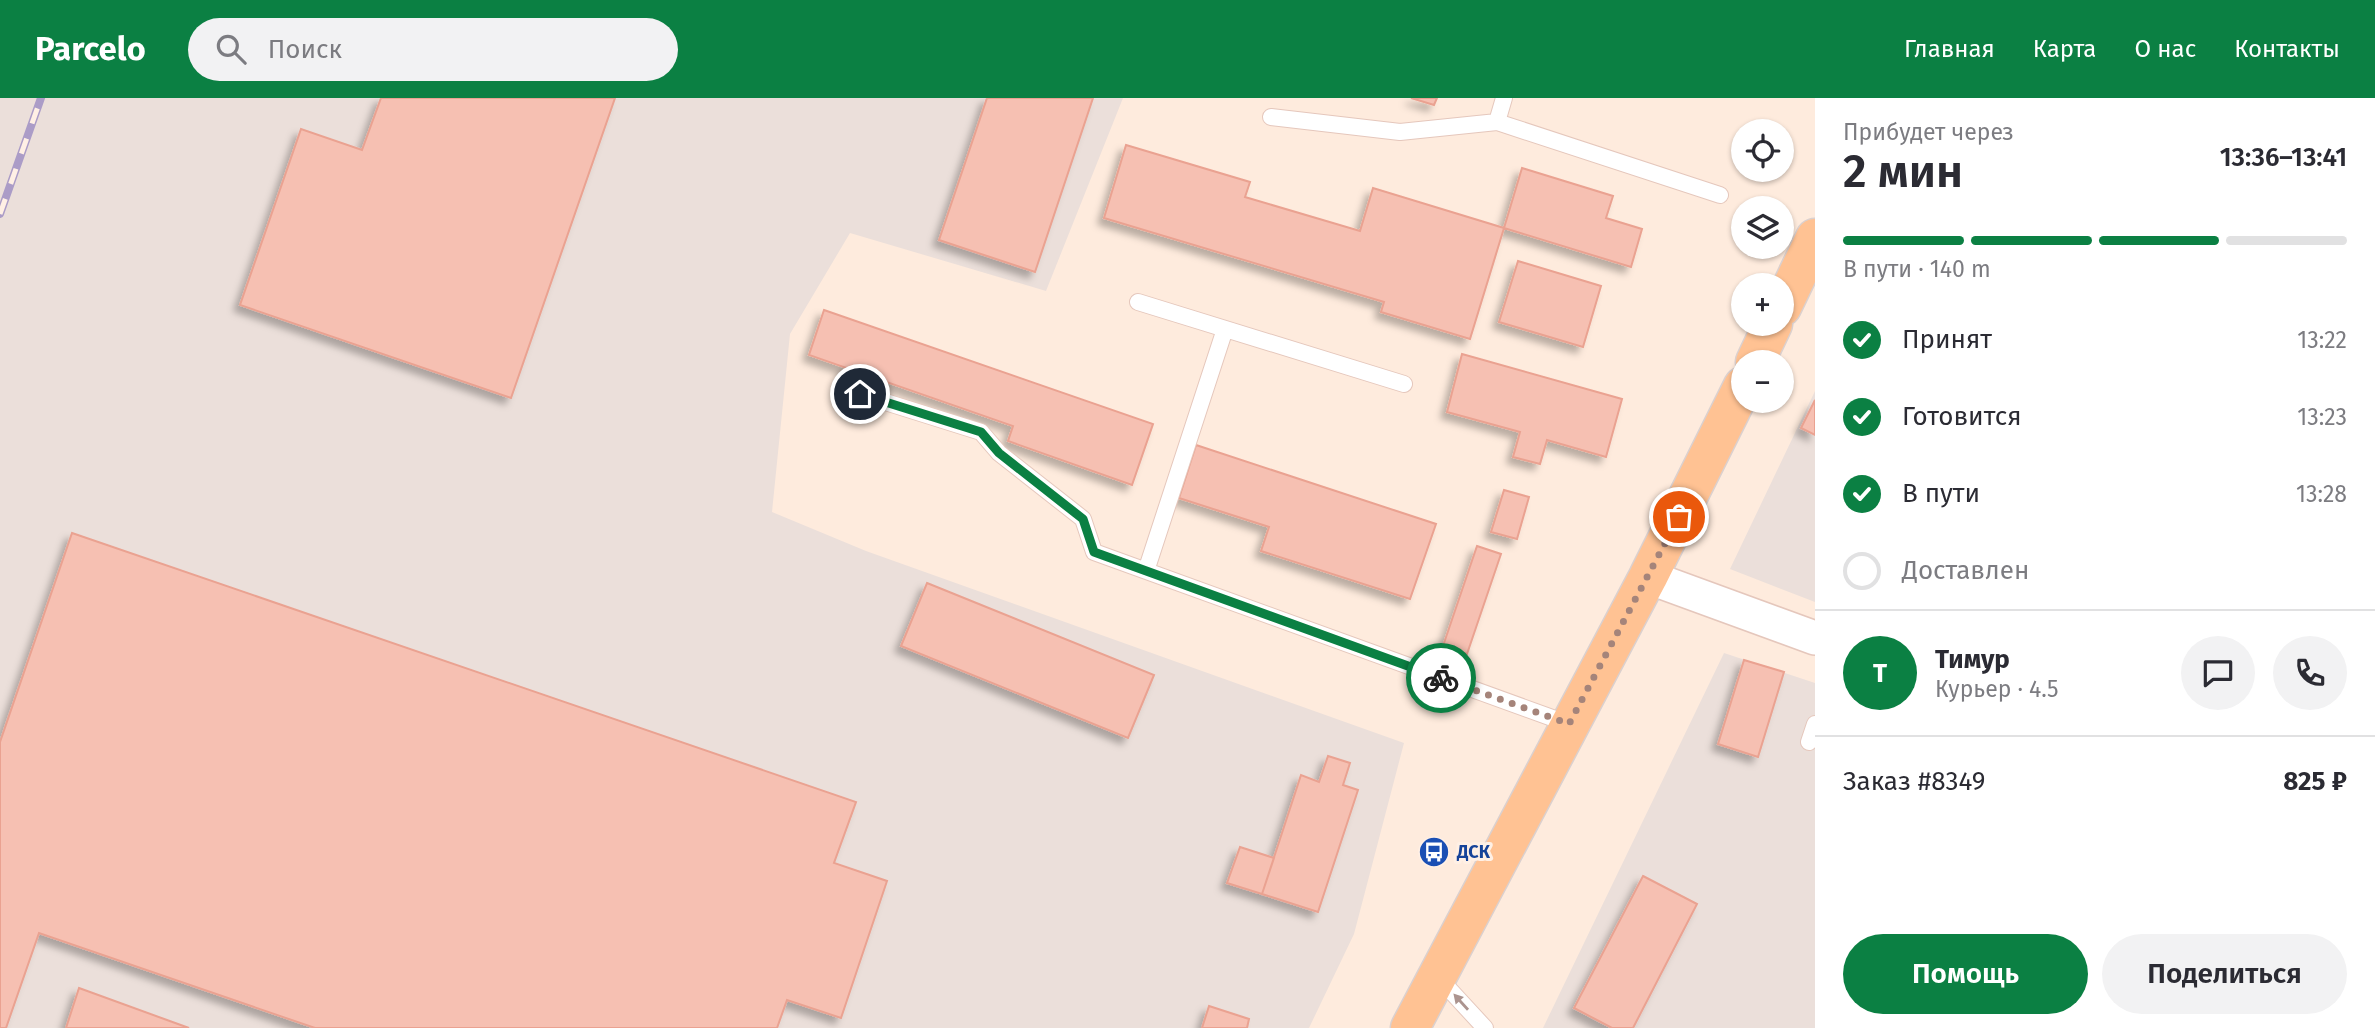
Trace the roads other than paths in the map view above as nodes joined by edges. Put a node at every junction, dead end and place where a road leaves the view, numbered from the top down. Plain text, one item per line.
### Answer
1 (1504, 98) edge
2 (1271, 117) dead end
3 (1497, 122) junction
4 (1720, 195) dead end
5 (1815, 238) edge
6 (1794, 282) edge
7 (1138, 302) dead end
8 (1225, 329) junction
9 (1404, 384) dead end
10 (860, 394) dead end
11 (1731, 410) edge
12 (1146, 571) junction
13 (1648, 577) junction
14 (1815, 638) edge
15 (1569, 724) junction
16 (1815, 724) edge
17 (1809, 742) dead end
18 (1437, 976) junction
19 (1410, 1028) edge
20 (1485, 1028) edge

1 - 3 lane
2 - 3 lane
3 - 4 lane
5 - 6 main road
7 - 8 lane
8 - 9 lane
8 - 12 lane
10 - 12 lane
11 - 13 main road
12 - 15 lane
13 - 14 street
13 - 15 main road
15 - 18 main road
16 - 17 lane
18 - 19 main road
20 -> 18 lane

